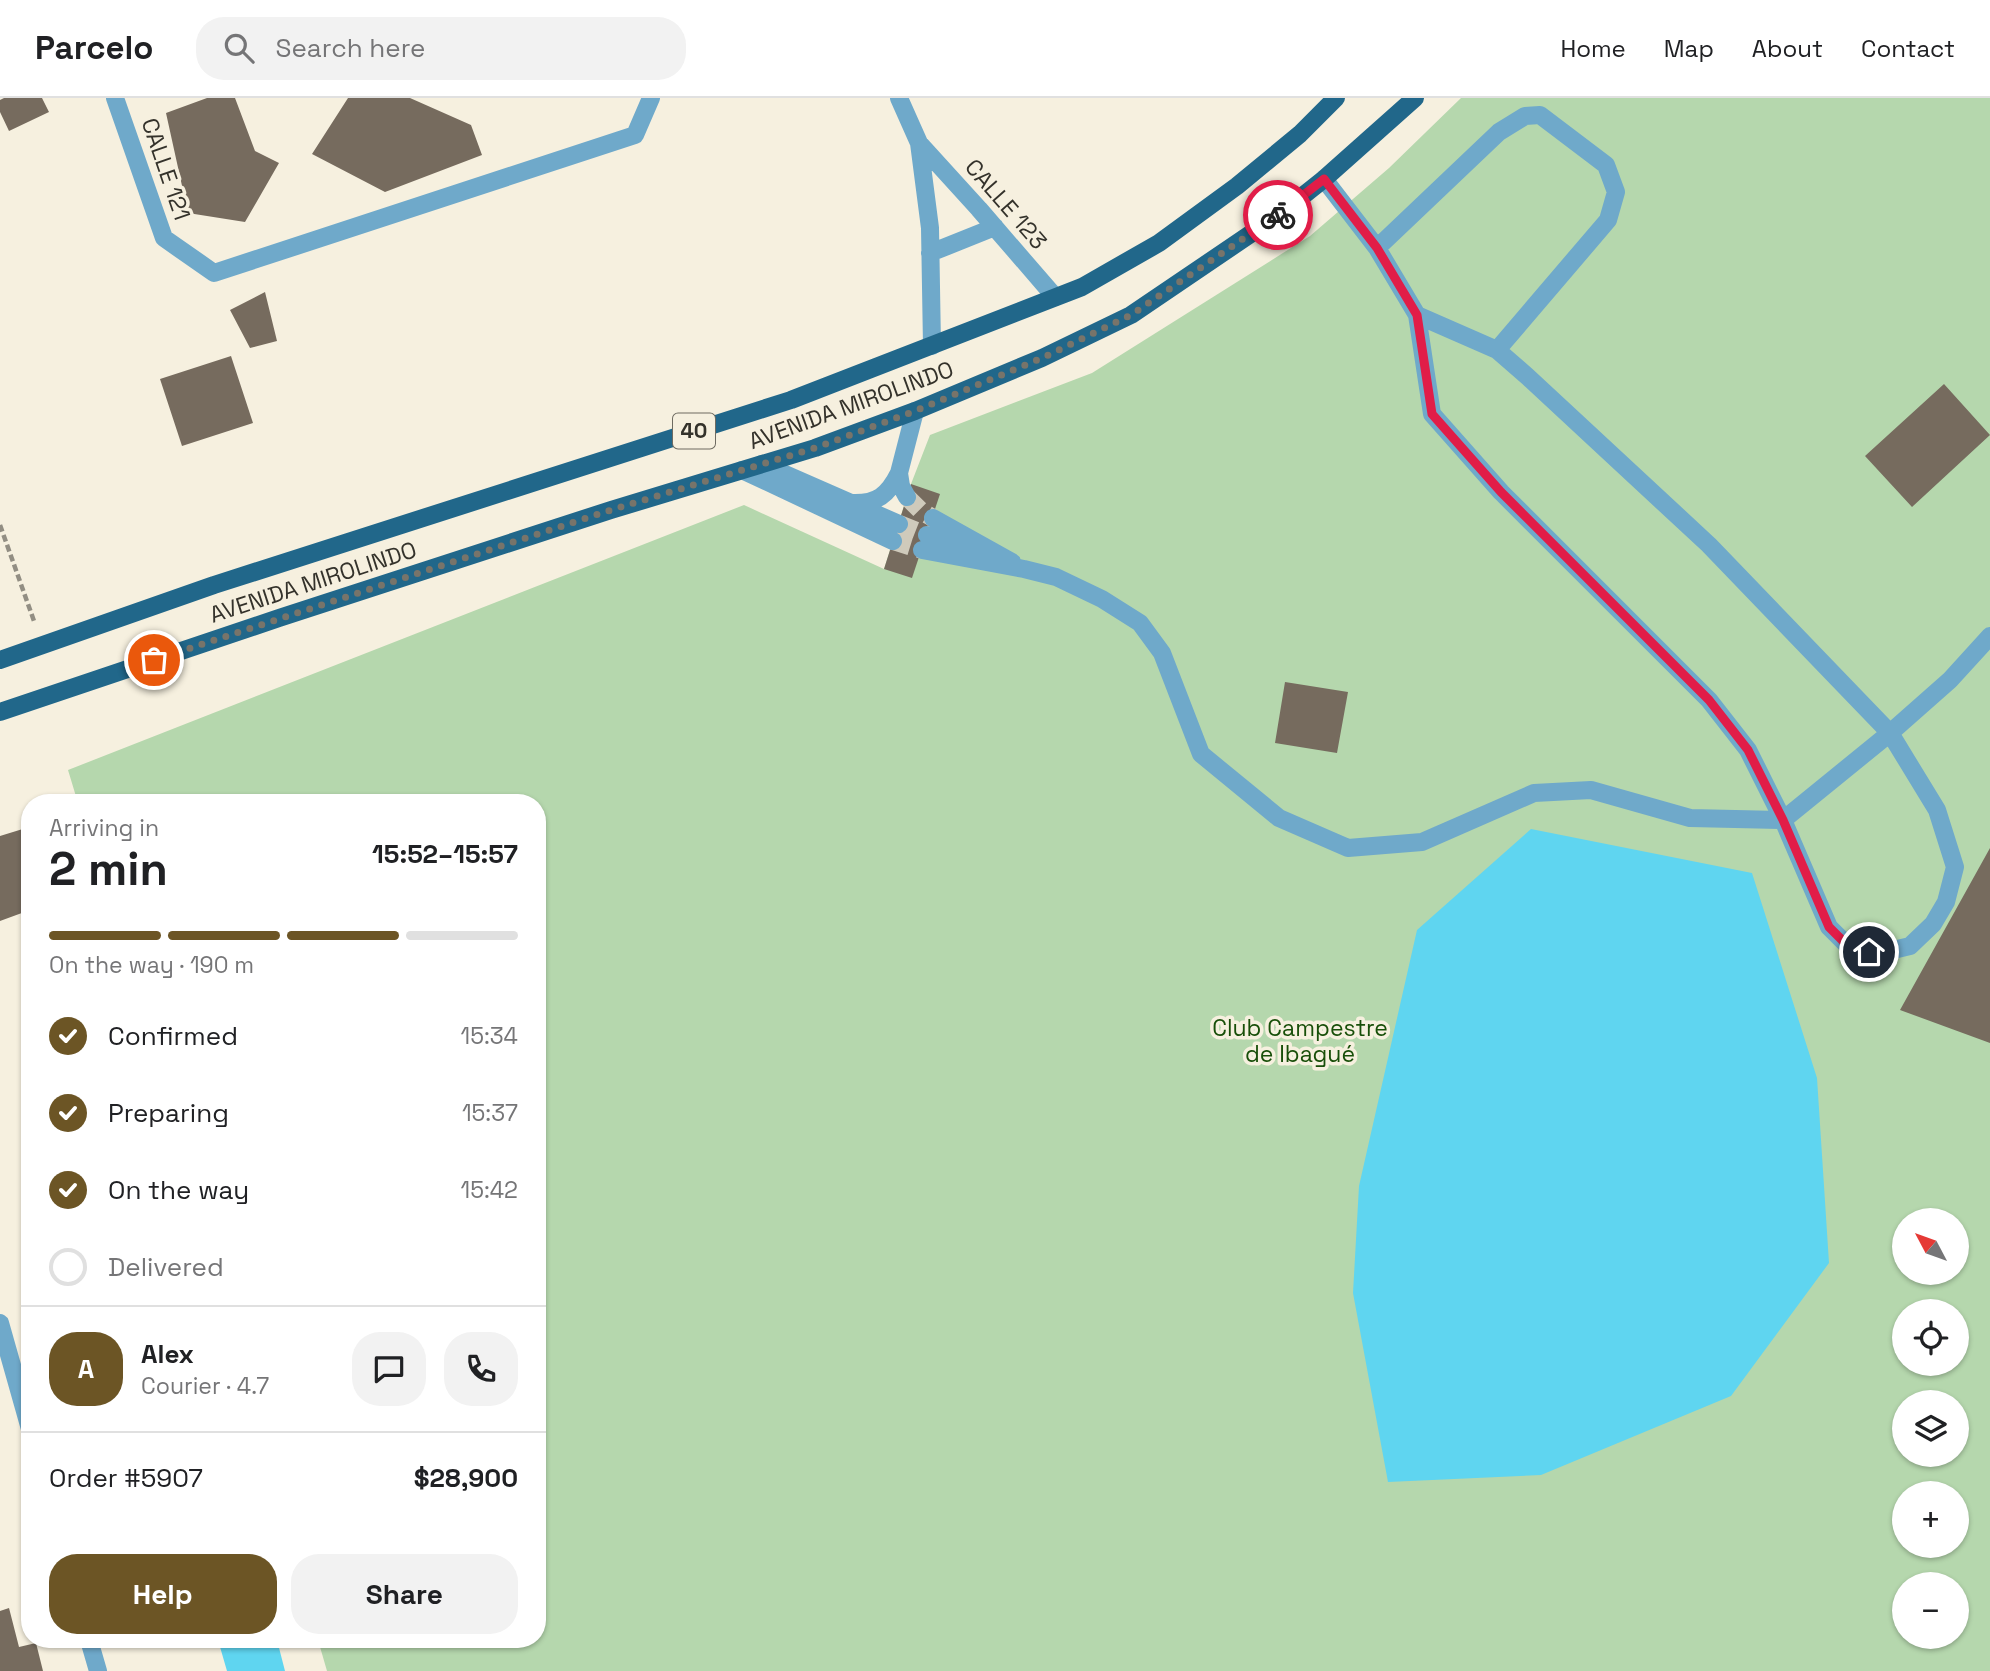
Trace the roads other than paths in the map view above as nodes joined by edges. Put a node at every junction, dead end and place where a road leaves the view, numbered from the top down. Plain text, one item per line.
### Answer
1 (115, 98) edge
2 (651, 98) edge
3 (899, 98) edge
4 (1336, 98) edge
5 (1415, 98) edge
6 (919, 143) junction
7 (1324, 179) junction
8 (995, 227) junction
9 (1377, 248) junction
10 (930, 253) junction
11 (1055, 297) junction
12 (1417, 315) junction
13 (932, 346) junction
14 (1497, 350) junction
15 (915, 411) junction
16 (762, 464) junction
17 (742, 470) junction
18 (899, 473) junction
19 (907, 497) tunnel mouth
20 (849, 502) junction
21 (1024, 569) junction
22 (1990, 636) edge
23 (0, 660) edge
24 (0, 712) edge
25 (1890, 733) junction
26 (1783, 820) junction
27 (0, 1323) edge
28 (21, 1397) edge
29 (91, 1648) edge
30 (98, 1671) edge

1 - 2 street, CALLE 121
3 - 6 street, CALLE 123
4 - 11 main road, AVENIDA MIROLINDO / 40
5 - 7 main road, AVENIDA MIROLINDO / 40
6 - 8 street, CALLE 123
6 - 10 street, CALLE 123
7 - 9 street
7 - 15 main road, AVENIDA MIROLINDO / 40
8 - 10 street
8 - 11 street, CALLE 123
9 - 12 street
9 - 14 street
10 - 13 street, CALLE 123
11 - 13 main road, AVENIDA MIROLINDO / 40
12 - 14 street
12 - 26 street
13 - 23 main road, AVENIDA MIROLINDO / 40
14 - 25 street
15 - 16 main road, AVENIDA MIROLINDO / 40
15 - 18 street
16 - 17 main road, AVENIDA MIROLINDO / 40
16 - 20 street
17 - 20 street
17 - 24 main road, AVENIDA MIROLINDO / 40
18 - 19 street
18 - 20 street
21 - 21 street
21 - 26 street
22 - 25 street
25 - 26 street
25 - 26 street
27 - 28 street
29 - 30 street

